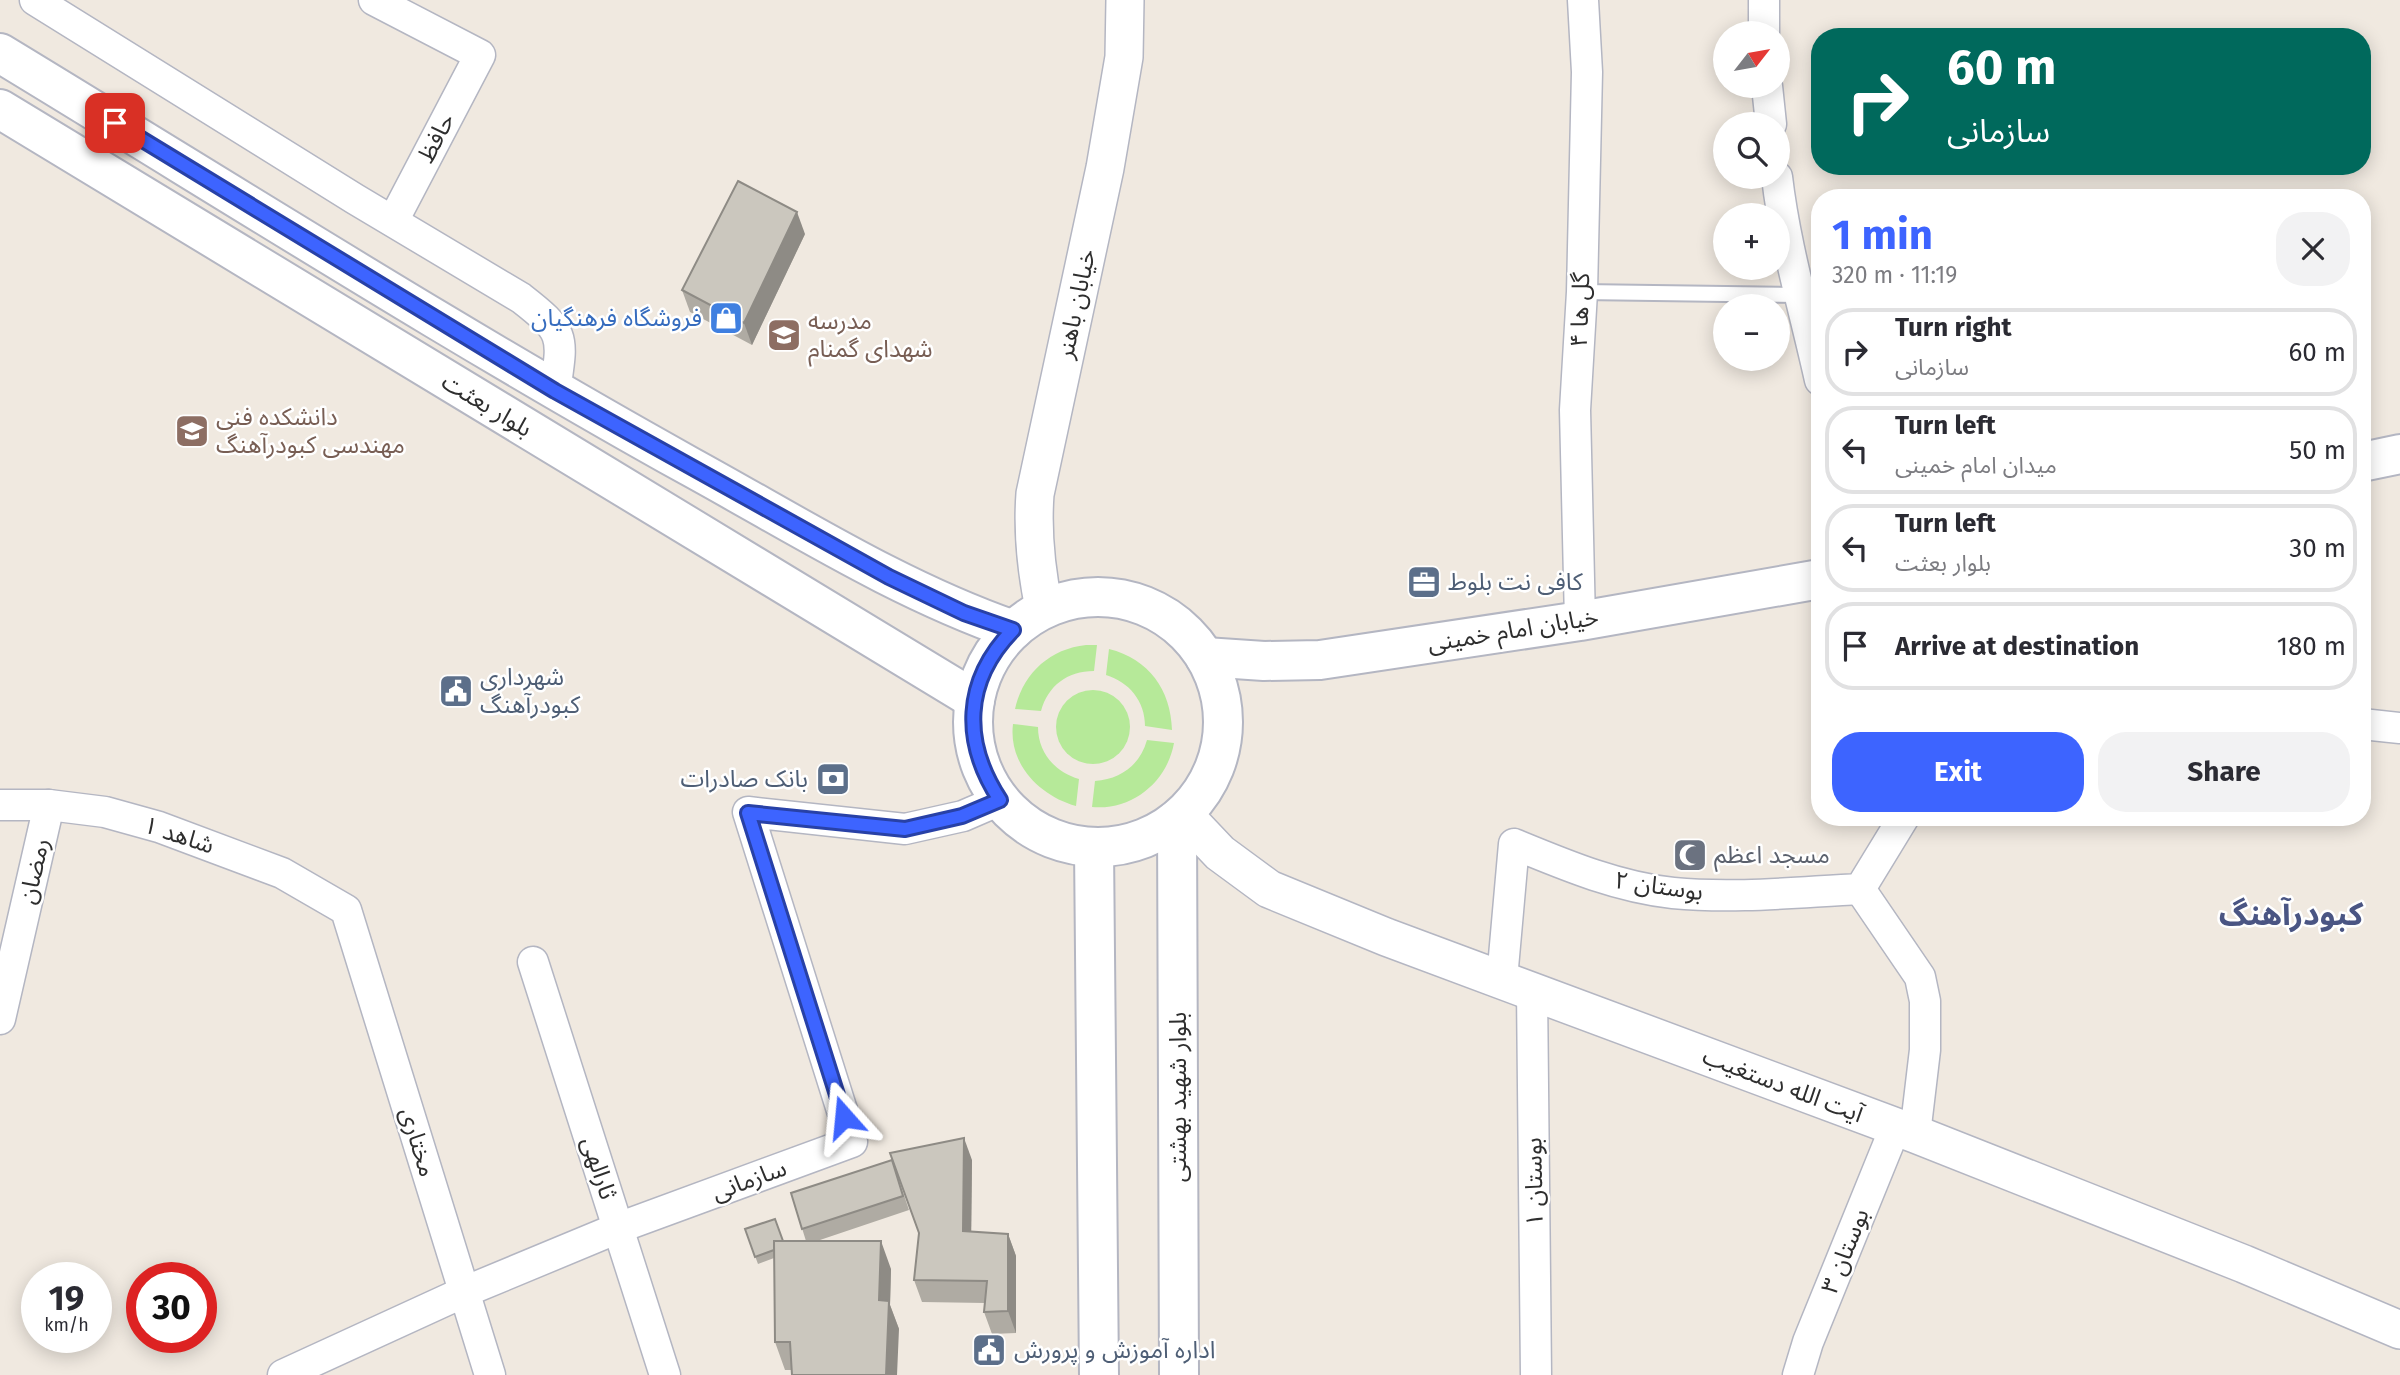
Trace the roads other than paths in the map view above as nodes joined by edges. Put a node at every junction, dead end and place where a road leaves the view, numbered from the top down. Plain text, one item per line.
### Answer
1 (374, 0) edge
2 (1125, 0) edge
3 (1583, 0) edge
4 (1764, 0) edge
5 (48, 4) edge
6 (1764, 21) edge
7 (0, 53) edge
8 (0, 109) edge
9 (1779, 189) edge
10 (393, 221) junction
11 (1582, 292) junction
12 (1800, 295) junction
13 (1811, 342) edge
14 (555, 391) junction
15 (2400, 454) edge
16 (2371, 460) edge
17 (1811, 581) edge
18 (1044, 608) junction
19 (1580, 621) junction
20 (1013, 630) junction
21 (1205, 657) junction
22 (975, 700) junction
23 (2371, 725) edge
24 (2400, 728) edge
25 (1000, 800) junction
26 (0, 805) edge
27 (48, 805) junction
28 (1180, 816) junction
29 (1898, 826) edge
30 (1094, 847) junction
31 (1860, 889) junction
32 (346, 909) joint
33 (533, 962) dead end
34 (1517, 984) junction
35 (0, 1019) edge
36 (1905, 1131) junction
37 (618, 1227) junction
38 (464, 1292) junction
39 (2400, 1330) edge
40 (283, 1375) edge
41 (490, 1375) edge
42 (665, 1375) edge
43 (1099, 1375) edge
44 (1179, 1375) edge
45 (1536, 1375) edge
46 (1798, 1375) edge

1 - 10 street, حافظ
2 - 18 street, خیابان باهنر
3 - 11 street, گل ها ۴
4 - 6 street
5 - 10 street
7 - 14 main road, بلوار بعثت
8 - 22 main road, بلوار بعثت
9 - 12 street
10 - 14 street
11 - 12 lane
11 - 19 street, گل ها ۴
12 - 13 street
14 - 20 main road, بلوار بعثت
15 - 16 main road
17 - 19 main road, خیابان امام خمینی
18 - 20 main road
18 - 21 main road
19 - 21 main road, خیابان امام خمینی
20 - 22 main road
21 - 28 main road
22 - 25 main road
23 - 24 street
25 - 30 main road
25 - 37 street, سازمانی
26 - 27 street, شاهد ۱
27 - 32 street, شاهد ۱
27 - 35 street, رمضان
28 - 30 main road
28 - 34 street, آیت الله دستغیب
28 - 44 main road, بلوار شهید بهشتی
29 - 31 street
30 - 43 main road
31 - 34 street, بوستان ۲
31 - 36 street, بوستان ۳
32 - 38 street, مختاری
33 - 37 street, ثارالهی
34 - 36 street, آیت الله دستغیب
34 - 45 street, بوستان ۱
36 - 39 street, آیت الله دستغیب
36 - 46 street, بوستان ۳
37 - 38 street, سازمانی
37 - 42 street, ثارالهی
38 - 40 street, سازمانی
38 - 41 street, مختاری

